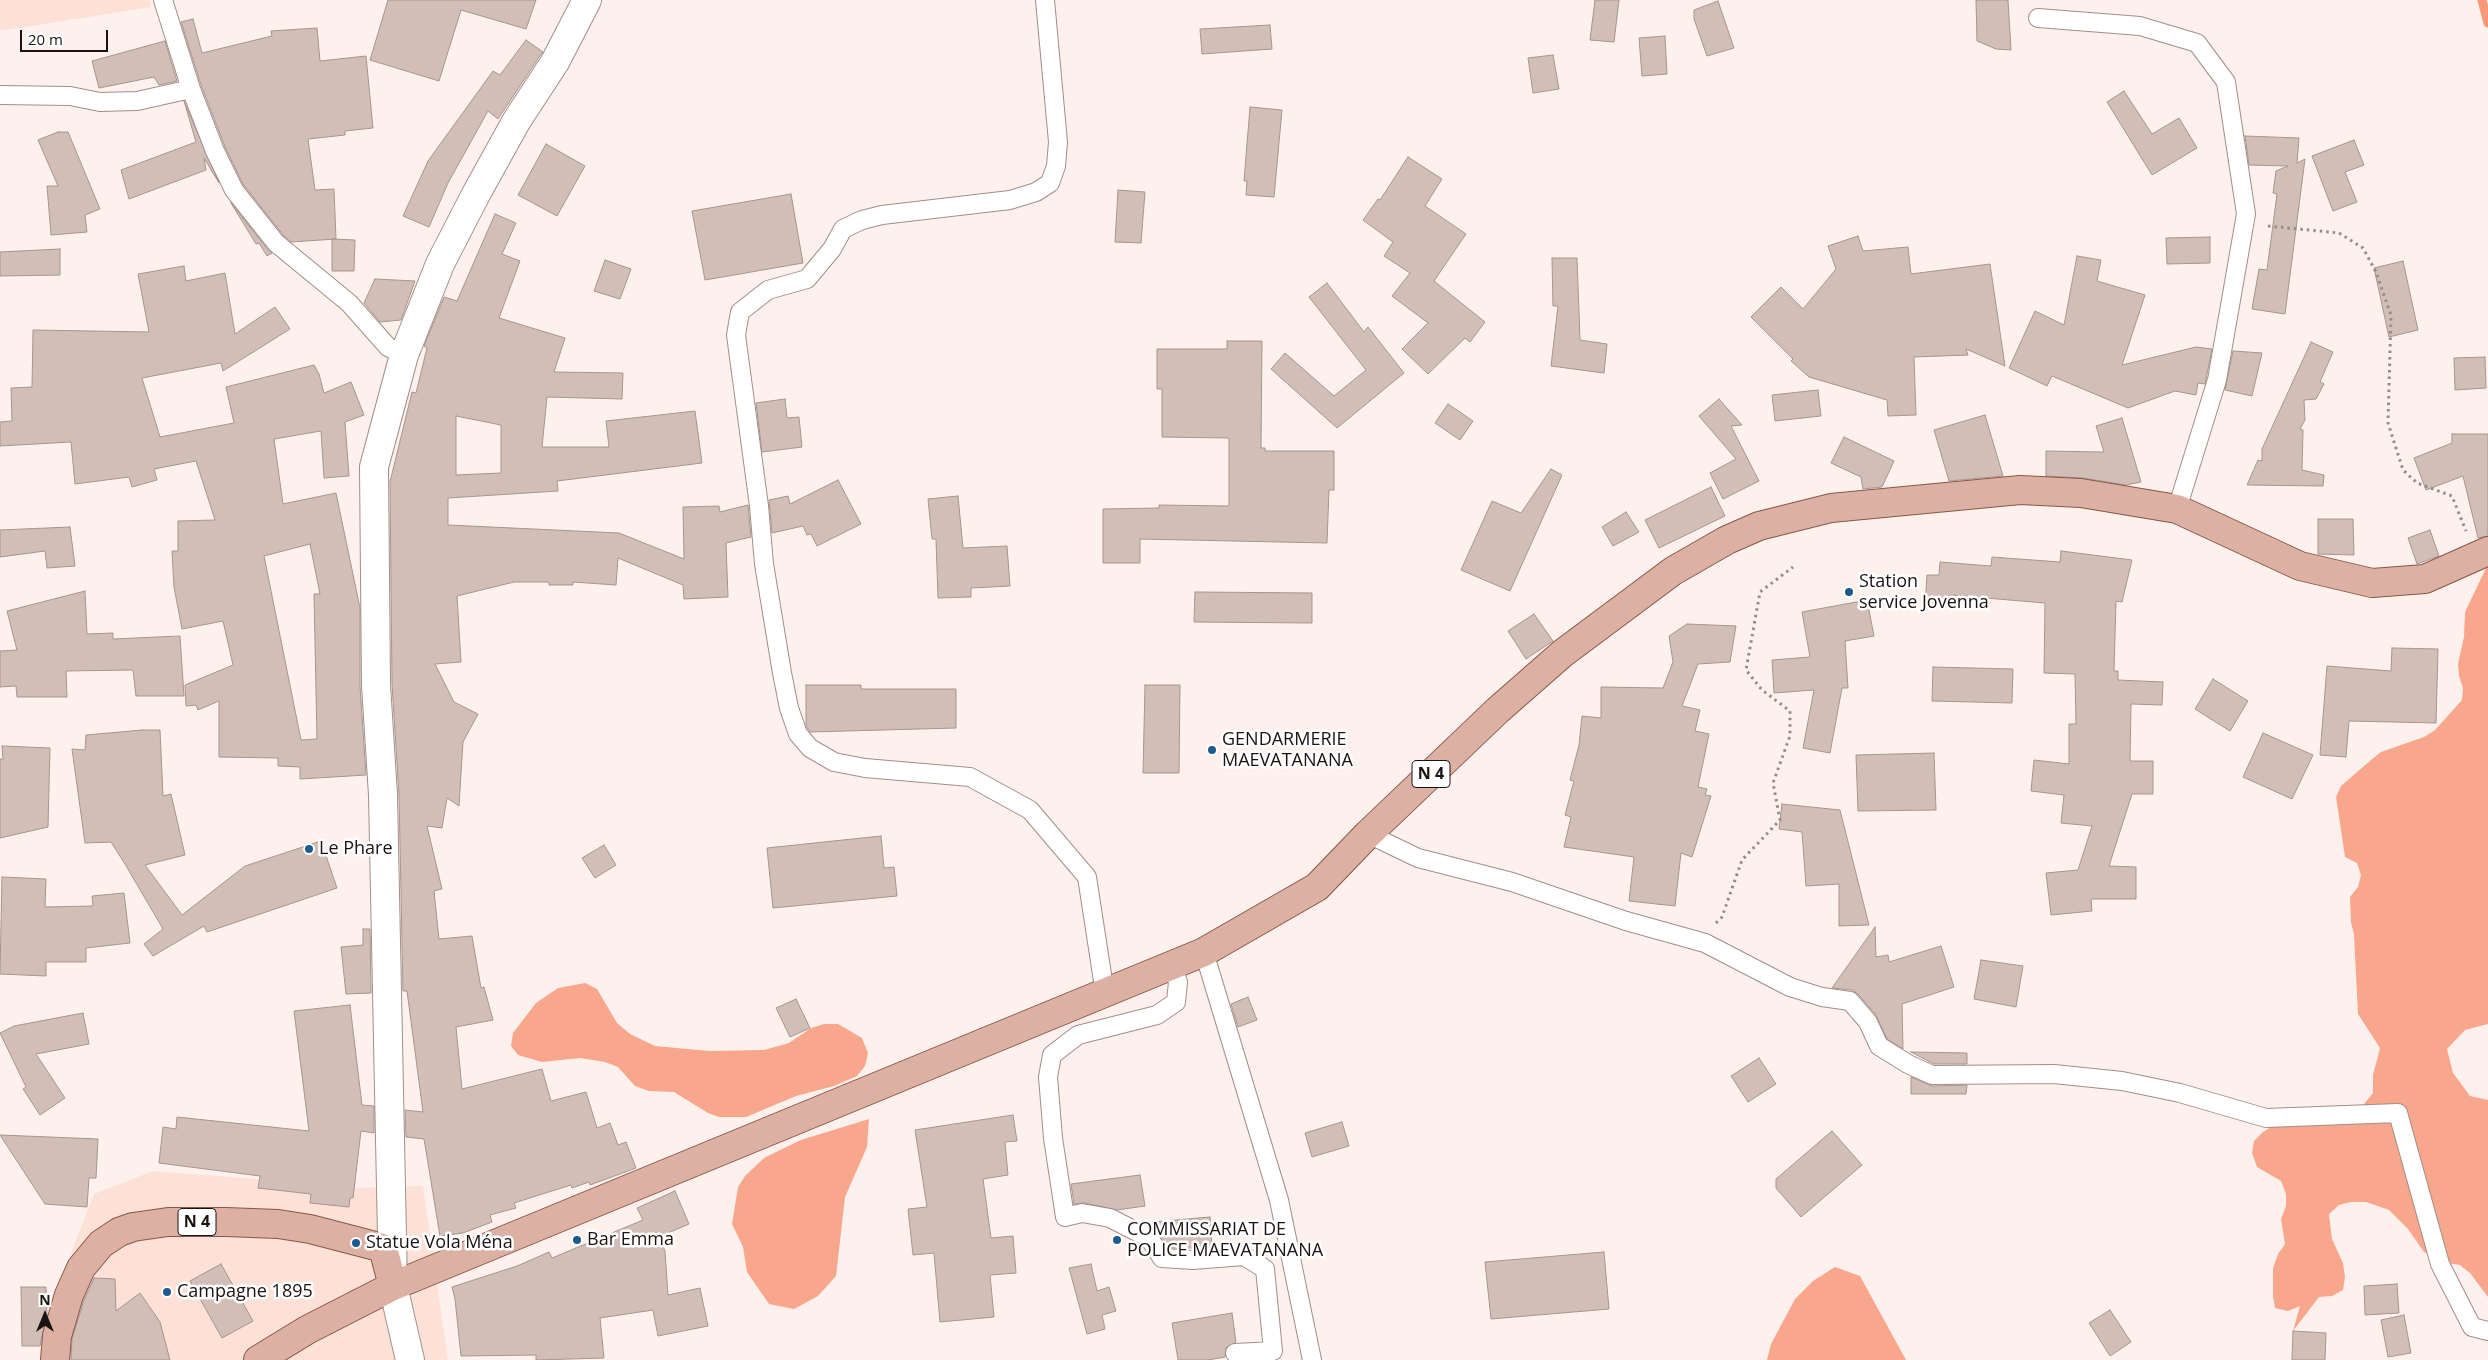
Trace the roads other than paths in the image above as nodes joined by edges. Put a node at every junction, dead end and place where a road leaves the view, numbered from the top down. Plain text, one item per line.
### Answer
1 (162, 0) edge
2 (588, 0) edge
3 (1045, 0) edge
4 (2038, 18) dead end
5 (191, 89) junction
6 (0, 95) edge
7 (404, 355) junction
8 (2177, 509) junction
9 (2482, 553) edge
10 (1368, 834) junction
11 (1204, 952) junction
12 (1171, 964) junction
13 (1105, 994) junction
14 (393, 1286) junction
15 (2488, 1331) edge
16 (1235, 1353) dead end
17 (55, 1360) edge
18 (258, 1360) edge
19 (410, 1360) edge
20 (1312, 1360) edge

1 - 5 lane
2 - 7 street
3 - 13 lane
4 - 8 lane
5 - 6 lane
5 - 7 lane
7 - 14 street
8 - 9 main road, N 4
8 - 10 main road, N 4
10 - 11 main road, N 4
10 - 15 lane
11 - 12 main road, N 4
11 - 20 lane
12 - 13 main road, N 4
12 - 16 lane
13 - 14 main road, N 4
14 - 17 main road, N 4
14 - 18 main road, N 4
14 - 19 street

